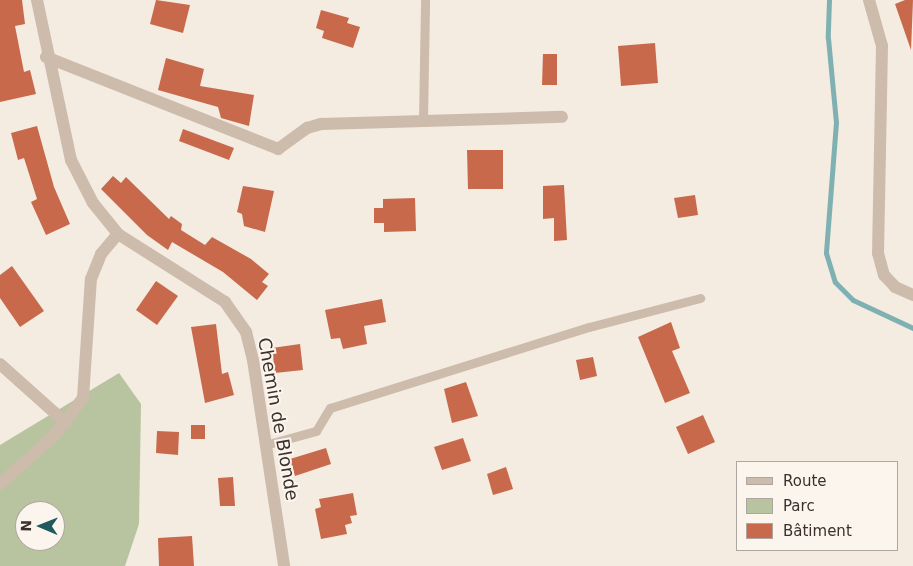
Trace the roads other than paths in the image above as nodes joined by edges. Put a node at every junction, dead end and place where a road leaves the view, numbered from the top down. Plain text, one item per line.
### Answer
1 (37, 0) edge
2 (425, 0) edge
3 (869, 0) edge
4 (46, 57) junction
5 (562, 117) dead end
6 (423, 120) junction
7 (118, 234) junction
8 (913, 295) edge
9 (700, 298) dead end
10 (0, 364) edge
11 (66, 423) junction
12 (265, 445) junction
13 (0, 484) edge
14 (284, 566) edge

1 - 4 street, Chemin de Blonde
2 - 6 lane
3 - 8 street
4 - 6 street
4 - 7 street, Chemin de Blonde
5 - 6 street
7 - 11 street
7 - 12 street, Chemin de Blonde
9 - 12 lane
10 - 11 street
11 - 13 street
12 - 14 street, Chemin de Blonde

